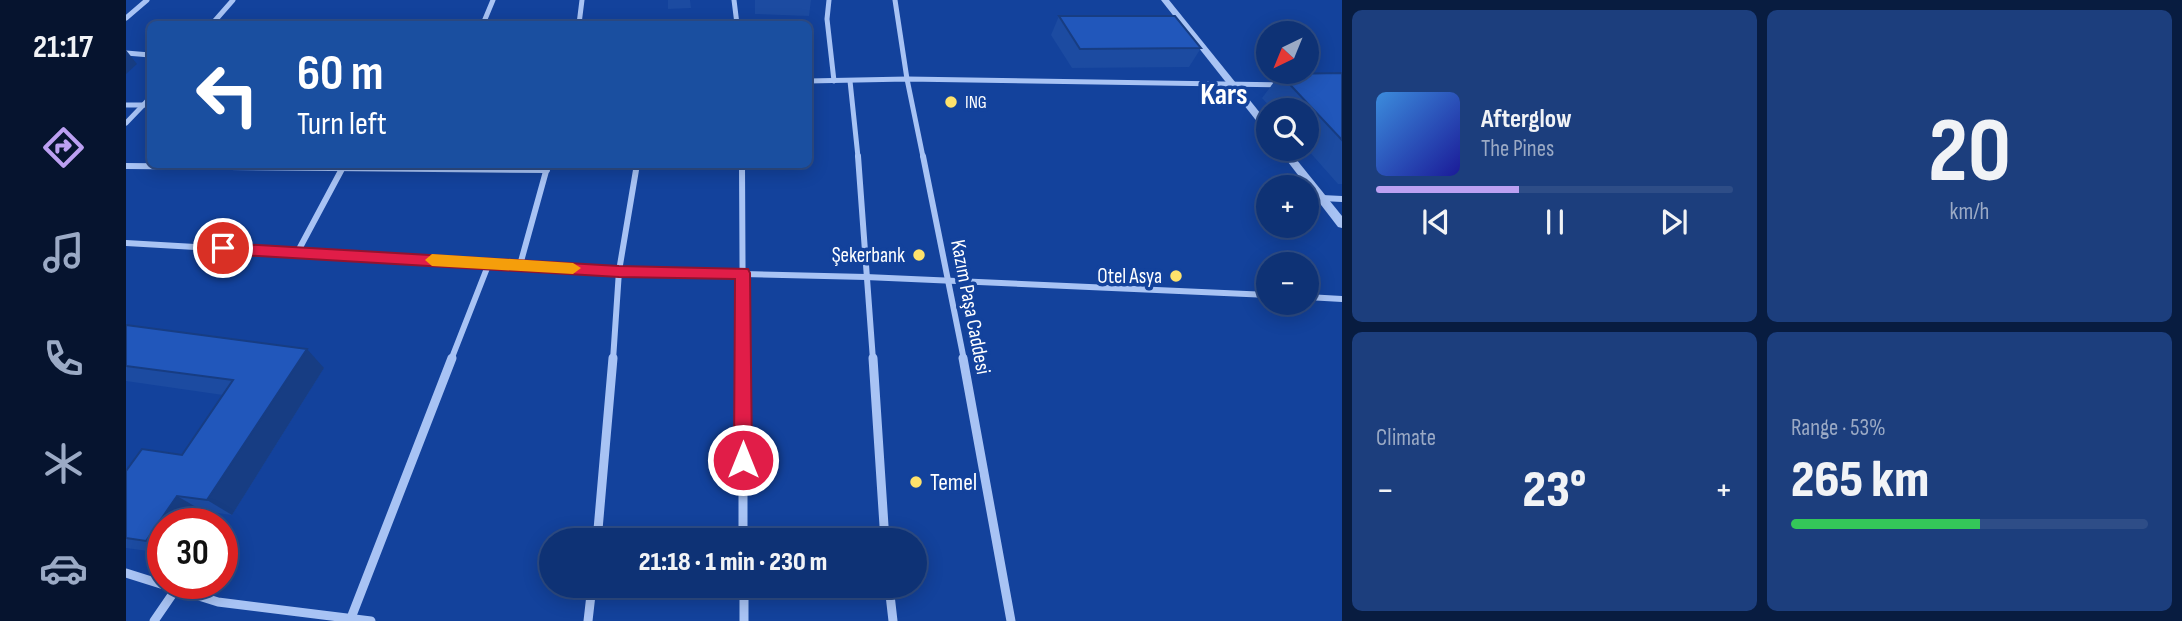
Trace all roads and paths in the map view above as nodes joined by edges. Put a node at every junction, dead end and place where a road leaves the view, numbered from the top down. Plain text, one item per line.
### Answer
1 (147, 0) edge
2 (233, 0) edge
3 (493, 0) edge
4 (582, 0) edge
5 (734, 0) edge
6 (829, 0) edge
7 (895, 0) edge
8 (1165, 0) edge
9 (126, 18) edge
10 (215, 21) edge
11 (484, 21) edge
12 (579, 21) edge
13 (737, 21) edge
14 (126, 53) edge
15 (147, 55) edge
16 (907, 79) junction
17 (812, 81) edge
18 (834, 81) junction
19 (850, 81) junction
20 (1232, 84) junction
21 (1287, 85) edge
22 (126, 105) edge
23 (147, 105) edge
24 (1256, 114) edge
25 (126, 123) edge
26 (1293, 161) edge
27 (126, 166) edge
28 (147, 166) edge
29 (343, 168) edge
30 (547, 168) edge
31 (636, 168) edge
32 (742, 168) edge
33 (1322, 198) junction
34 (1342, 199) edge
35 (1342, 224) edge
36 (126, 243) edge
37 (297, 253) junction
38 (489, 263) junction
39 (520, 265) junction
40 (619, 271) junction
41 (742, 273) junction
42 (866, 277) junction
43 (949, 280) junction
44 (1256, 294) edge
45 (1319, 298) edge
46 (1342, 299) edge
47 (598, 528) edge
48 (743, 528) edge
49 (884, 528) edge
50 (126, 573) edge
51 (147, 580) edge
52 (591, 598) edge
53 (744, 598) edge
54 (891, 598) edge
55 (169, 599) edge
56 (208, 599) edge
57 (351, 618) junction
58 (154, 621) edge
59 (371, 621) edge
60 (588, 621) edge
61 (744, 621) edge
62 (893, 621) edge
63 (1011, 621) edge

1 - 9 street
2 - 10 street
3 - 11 street
4 - 12 street
5 - 13 street
6 - 18 street
7 - 16 street, Kazım Paşa Caddesi
8 - 20 street
14 - 15 street
16 - 19 street
16 - 20 street
16 - 43 street, Kazım Paşa Caddesi
17 - 18 street
18 - 19 street
19 - 42 street
20 - 21 street
20 - 24 street
22 - 23 street
23 - 25 street
26 - 33 street
27 - 28 street
29 - 37 street
30 - 39 street
31 - 40 street
32 - 41 street
33 - 34 street
33 - 35 street
36 - 37 street
37 - 38 street
38 - 39 street
38 - 57 street
39 - 40 street
40 - 41 street
40 - 47 street
41 - 42 street
41 - 48 street
42 - 43 street
42 - 49 street
43 - 44 street
43 - 63 street, Kazım Paşa Caddesi
45 - 46 street
50 - 51 street
52 - 60 street
53 - 61 street
54 - 62 street
55 - 58 street
56 - 57 street
57 - 59 street

